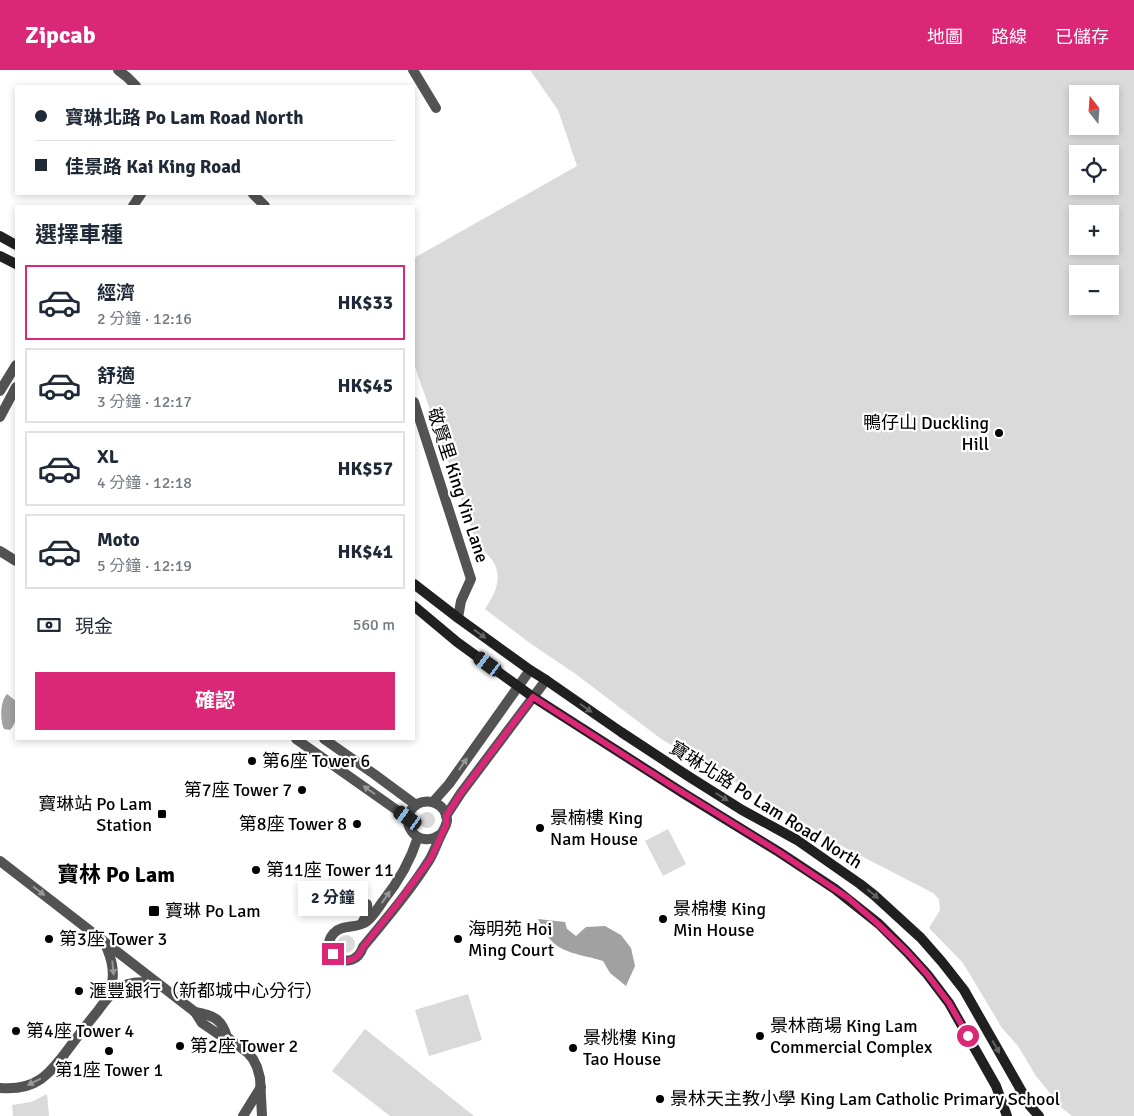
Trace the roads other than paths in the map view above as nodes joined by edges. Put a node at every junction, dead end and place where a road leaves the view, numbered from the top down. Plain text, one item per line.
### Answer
1 (118, 70) edge
2 (413, 70) edge
3 (135, 85) edge
4 (436, 108) dead end
5 (254, 195) edge
6 (265, 205) edge
7 (0, 236) edge
8 (15, 244) edge
9 (0, 256) edge
10 (15, 264) edge
11 (15, 367) edge
12 (15, 389) edge
13 (0, 391) edge
14 (415, 405) edge
15 (0, 417) edge
16 (0, 551) edge
17 (15, 560) edge
18 (415, 585) edge
19 (415, 607) edge
20 (458, 618) junction
21 (530, 670) junction
22 (546, 680) junction
23 (518, 686) junction
24 (533, 697) junction
25 (297, 740) edge
26 (325, 740) edge
27 (433, 802) junction
28 (416, 805) junction
29 (446, 816) junction
30 (408, 818) junction
31 (441, 834) junction
32 (418, 837) junction
33 (0, 861) edge
34 (366, 904) dead end
35 (359, 926) junction
36 (102, 939) junction
37 (161, 985) junction
38 (107, 998) junction
39 (261, 1087) junction
40 (0, 1088) edge
41 (242, 1116) edge
42 (262, 1116) edge
43 (1007, 1116) edge
44 (1039, 1116) edge

1 - 3 street
2 - 4 street
5 - 6 street
7 - 8 main road
9 - 10 main road
11 - 13 street
12 - 15 street
14 - 20 street, 敬賢里 King Yin Lane
16 - 17 street
18 - 20 main road, 寶琳北路 Po Lam Road North
19 - 23 main road, 寶琳北路 Po Lam Road North
20 -> 21 main road, 寶琳北路 Po Lam Road North
21 - 22 main road, 寶琳北路 Po Lam Road North
21 - 23 street
22 - 24 street
22 -> 44 main road, 寶琳北路 Po Lam Road North
23 - 24 main road, 寶琳北路 Po Lam Road North
27 -> 23 street
24 - 29 street
24 - 43 main road, 寶琳北路 Po Lam Road North
30 -> 25 street
26 - 28 street
27 - 28 street
27 - 29 street
28 - 30 street
29 - 31 street
30 - 32 street
31 - 32 street
31 - 35 street
35 -> 32 street
33 -> 36 street
34 - 35 street
36 - 37 street
36 -> 38 street
37 - 38 street
37 - 39 street
38 -> 40 street
39 - 41 street
39 - 42 street

